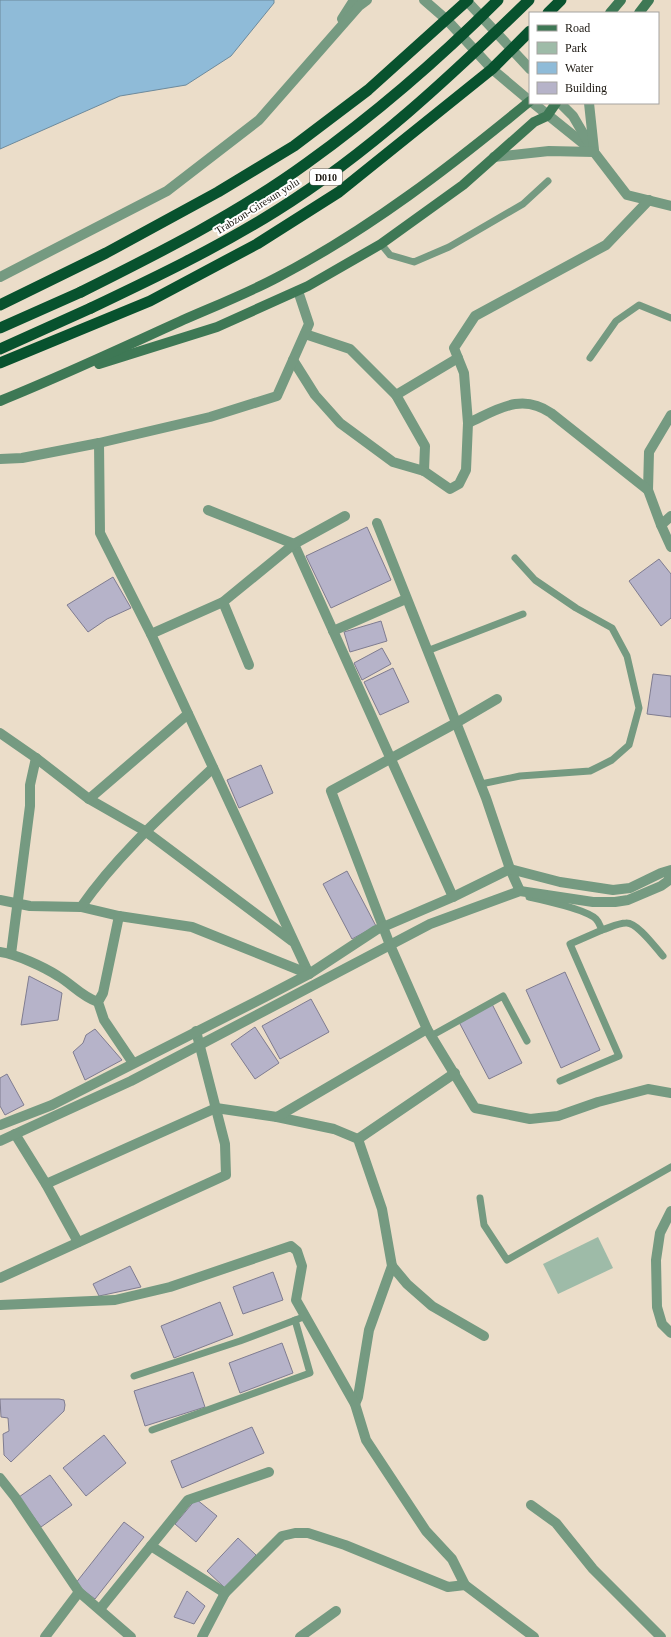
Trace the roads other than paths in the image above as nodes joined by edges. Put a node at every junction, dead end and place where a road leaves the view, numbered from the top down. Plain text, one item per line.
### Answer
1 (354, 0) edge
2 (367, 0) edge
3 (424, 0) edge
4 (467, 0) edge
5 (498, 0) edge
6 (529, 0) edge
7 (561, 0) edge
8 (621, 0) edge
9 (649, 0) edge
10 (549, 12) edge
11 (611, 12) edge
12 (640, 12) edge
13 (447, 20) junction
14 (529, 32) edge
15 (325, 44) junction
16 (512, 50) junction
17 (529, 68) edge
18 (492, 69) junction
19 (529, 100) edge
20 (529, 102) edge
21 (534, 104) edge
22 (555, 104) edge
23 (561, 104) edge
24 (589, 104) edge
25 (547, 116) junction
26 (594, 152) junction
27 (494, 157) junction
28 (548, 181) dead end
29 (649, 200) junction
30 (671, 206) edge
31 (381, 244) junction
32 (0, 277) edge
33 (298, 291) junction
34 (0, 305) edge
35 (671, 318) edge
36 (0, 328) edge
37 (304, 334) junction
38 (0, 349) edge
39 (458, 358) junction
40 (590, 358) dead end
41 (293, 360) junction
42 (0, 363) edge
43 (57, 377) junction
44 (396, 395) junction
45 (0, 401) edge
46 (671, 415) edge
47 (468, 423) junction
48 (99, 443) junction
49 (0, 459) edge
50 (424, 471) junction
51 (648, 490) junction
52 (208, 510) dead end
53 (345, 516) dead end
54 (671, 516) edge
55 (377, 522) dead end
56 (661, 525) junction
57 (294, 544) junction
58 (671, 547) edge
59 (515, 558) dead end
60 (406, 599) junction
61 (223, 602) junction
62 (523, 614) dead end
63 (333, 631) junction
64 (151, 634) junction
65 (427, 651) junction
66 (249, 666) dead end
67 (497, 699) dead end
68 (188, 714) junction
69 (456, 723) junction
70 (0, 734) edge
71 (36, 758) junction
72 (390, 759) junction
73 (213, 768) junction
74 (481, 784) junction
75 (89, 799) junction
76 (145, 831) junction
77 (510, 869) junction
78 (671, 872) edge
79 (520, 892) junction
80 (453, 897) junction
81 (0, 900) edge
82 (17, 903) junction
83 (81, 907) junction
84 (119, 916) junction
85 (383, 927) junction
86 (602, 930) junction
87 (294, 942) junction
88 (390, 945) junction
89 (0, 952) edge
90 (11, 954) junction
91 (663, 956) dead end
92 (308, 974) junction
93 (98, 1002) junction
94 (196, 1031) junction
95 (429, 1033) junction
96 (527, 1041) dead end
97 (201, 1044) junction
98 (133, 1063) junction
99 (455, 1073) junction
100 (560, 1082) dead end
101 (671, 1093) edge
102 (216, 1108) junction
103 (277, 1117) junction
104 (0, 1125) edge
105 (15, 1134) junction
106 (358, 1139) junction
107 (0, 1141) edge
108 (671, 1167) edge
109 (46, 1184) junction
110 (480, 1198) dead end
111 (671, 1212) edge
112 (78, 1242) junction
113 (392, 1266) junction
114 (0, 1278) edge
115 (0, 1305) edge
116 (306, 1316) junction
117 (294, 1320) junction
118 (671, 1333) edge
119 (484, 1336) dead end
120 (134, 1376) dead end
121 (355, 1404) junction
122 (152, 1430) dead end
123 (269, 1472) dead end
124 (0, 1478) edge
125 (532, 1505) dead end
126 (151, 1546) junction
127 (465, 1585) junction
128 (79, 1592) junction
129 (224, 1593) junction
130 (100, 1609) junction
131 (336, 1611) dead end
132 (45, 1637) edge
133 (131, 1637) edge
134 (202, 1637) edge
135 (300, 1637) edge
136 (534, 1637) edge
137 (661, 1637) edge

1 - 15 street
2 - 15 street
3 - 13 street
4 - 13 highway
4 - 16 street
5 - 36 highway, Trabzon-Giresun yolu / D010, bridge
6 - 38 highway, Trabzon-Giresun yolu / D010, bridge
7 - 10 highway
8 - 11 main road
9 - 12 main road
13 - 18 street
13 - 34 highway
14 - 16 highway
15 - 32 street
16 - 17 street
16 - 18 highway
18 - 19 street
18 - 42 highway
20 - 43 main road
21 - 25 street
22 - 25 main road
23 - 26 street
24 - 26 street
25 - 26 street
25 - 27 main road
26 - 27 street
26 - 29 street
27 - 31 main road
28 - 31 lane
29 - 30 street
29 - 39 street
31 - 33 main road
33 - 37 street
33 - 43 main road
35 - 40 lane
37 - 41 street
37 - 44 street
39 - 44 street
39 - 47 street
41 - 48 street
41 - 50 street
43 - 45 main road
44 - 50 street
46 - 51 street
47 - 50 street
47 - 51 street
48 - 49 street
48 - 64 street
51 - 56 street
52 - 57 street
53 - 57 street
54 - 56 street
55 - 60 street
56 - 58 street
57 - 61 street
57 - 63 street
59 - 74 lane
60 - 63 street
60 - 65 street
61 - 64 street
61 - 66 street
62 - 65 lane
63 - 72 street
64 - 68 street
65 - 69 street
67 - 69 street
68 - 73 street
68 - 75 street
69 - 72 street
69 - 74 street
70 - 71 street
71 - 75 street
71 - 82 street
72 - 80 street
72 - 85 street
73 - 76 street
73 - 87 street
74 - 77 street
75 - 76 street
76 - 83 street
76 - 87 street
77 - 78 street
77 - 79 street
77 - 80 street
78 - 79 street
79 - 86 lane
79 - 88 street
80 - 85 street
81 - 82 street
82 - 83 street
82 - 90 street
83 - 84 street
84 - 92 street
84 - 93 street
85 - 88 street
85 - 92 street
86 - 91 lane
86 - 100 lane
87 - 92 street
88 - 95 street
88 - 97 street
89 - 90 street
90 - 93 street
92 - 94 street
93 - 98 street
94 - 97 street
94 - 98 street
95 - 96 lane
95 - 99 street
95 - 103 street
97 - 102 street
97 - 105 street
98 - 104 street
99 - 101 street
99 - 106 street
102 - 103 street
102 - 109 street
102 - 112 street
103 - 106 street
105 - 107 street
105 - 109 street
106 - 113 street
108 - 110 lane
109 - 112 street
111 - 118 street
112 - 114 street
113 - 119 street
113 - 121 street
115 - 116 street
116 - 117 lane
116 - 121 street
117 - 120 lane
117 - 122 lane
121 - 127 street
123 - 126 street
124 - 128 street
125 - 137 street
126 - 129 street
126 - 130 street
127 - 129 street
127 - 136 street
128 - 130 street
128 - 132 street
129 - 134 street
130 - 133 street
131 - 135 street

